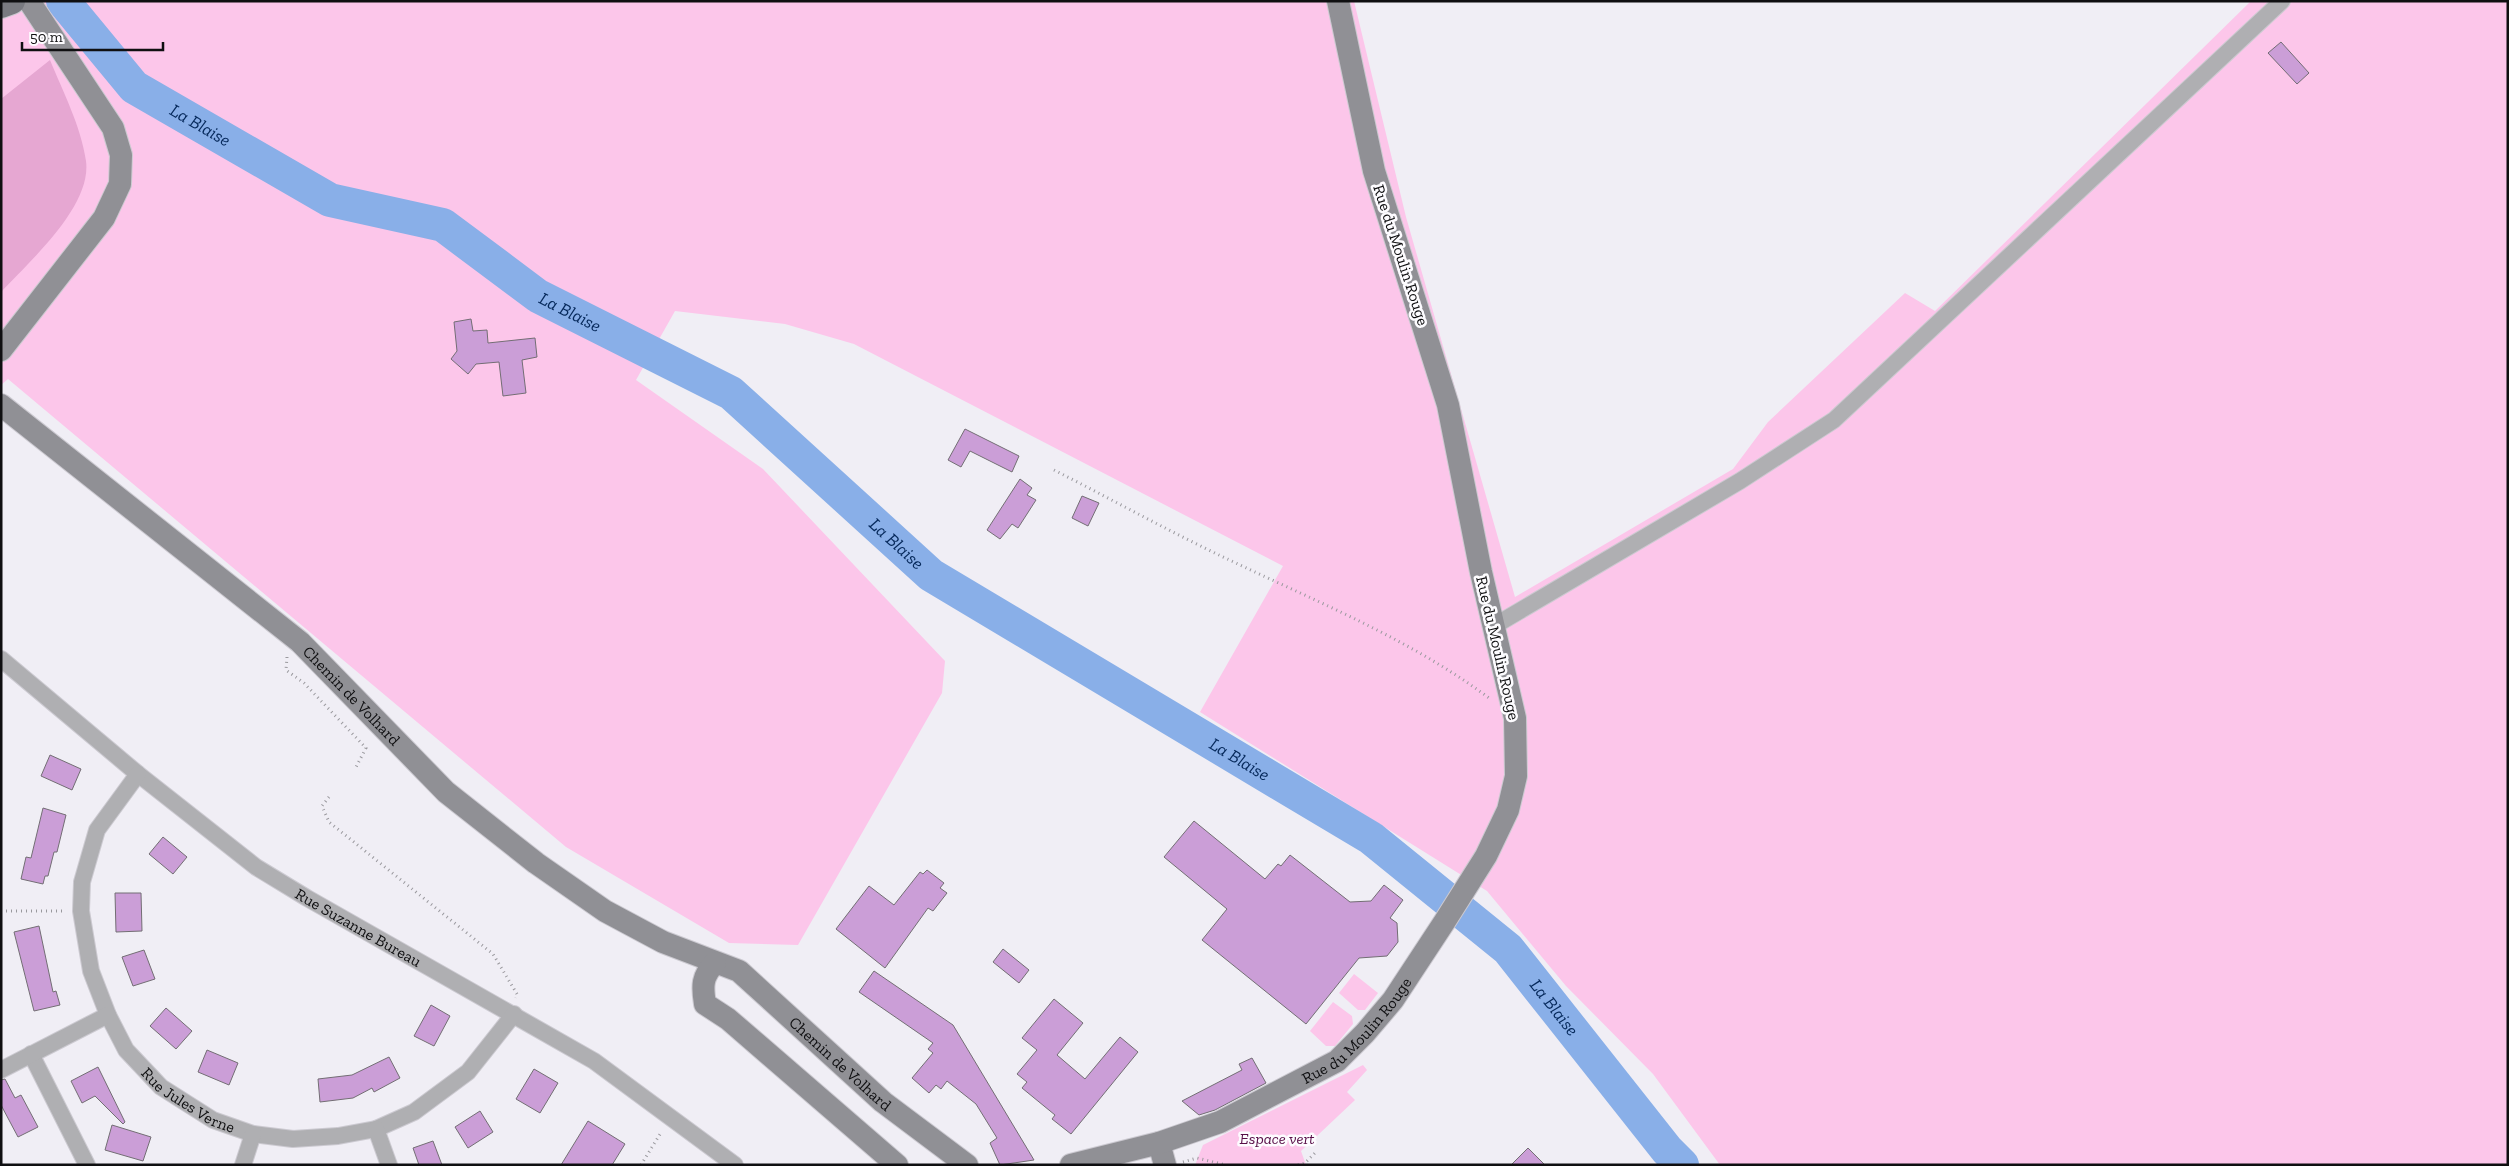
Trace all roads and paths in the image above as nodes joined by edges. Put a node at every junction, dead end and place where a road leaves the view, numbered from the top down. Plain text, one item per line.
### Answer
1 (12, 1) edge
2 (29, 1) edge
3 (1338, 1) edge
4 (2282, 1) edge
5 (1, 5) edge
6 (1, 350) edge
7 (1, 405) edge
8 (1054, 470) dead end
9 (1494, 626) junction
10 (300, 642) junction
11 (1, 659) edge
12 (1515, 718) junction
13 (355, 769) dead end
14 (138, 774) junction
15 (329, 797) dead end
16 (1, 912) edge
17 (81, 912) junction
18 (715, 963) junction
19 (514, 1014) junction
20 (108, 1015) junction
21 (31, 1054) junction
22 (1, 1070) edge
23 (671, 1118) junction
24 (376, 1128) junction
25 (253, 1134) junction
26 (1158, 1142) junction
27 (1317, 1151) dead end
28 (1173, 1164) edge
29 (87, 1165) edge
30 (243, 1165) edge
31 (389, 1165) edge
32 (641, 1165) edge
33 (736, 1165) edge
34 (897, 1165) edge
35 (967, 1165) edge
36 (1071, 1165) edge
37 (1226, 1165) edge
38 (1298, 1165) edge

1 - 5 main road
2 - 6 street
3 - 9 street, Rue du Moulin Rouge
4 - 9 street
7 - 10 street, Chemin de Volhard
8 - 12 path
9 - 12 street, Rue du Moulin Rouge
10 - 13 path
10 - 18 street, Chemin de Volhard
11 - 14 street, Rue Suzanne Bureau
12 - 26 street, Rue du Moulin Rouge
14 - 17 street, Rue Jules Verne
14 - 19 street, Rue Suzanne Bureau
15 - 19 path
16 - 17 path
17 - 20 street, Rue Jules Verne
18 - 34 street
18 - 35 street, Chemin de Volhard
19 - 23 street, Rue Suzanne Bureau
19 - 24 street, Rue Jules Verne
20 - 21 street
20 - 25 street, Rue Jules Verne
21 - 22 street
21 - 29 street
23 - 32 path
23 - 33 street, Rue Suzanne Bureau
24 - 25 street, Rue Jules Verne
24 - 31 street
25 - 30 street
26 - 28 street
26 - 36 street
27 - 38 path
28 - 37 path

